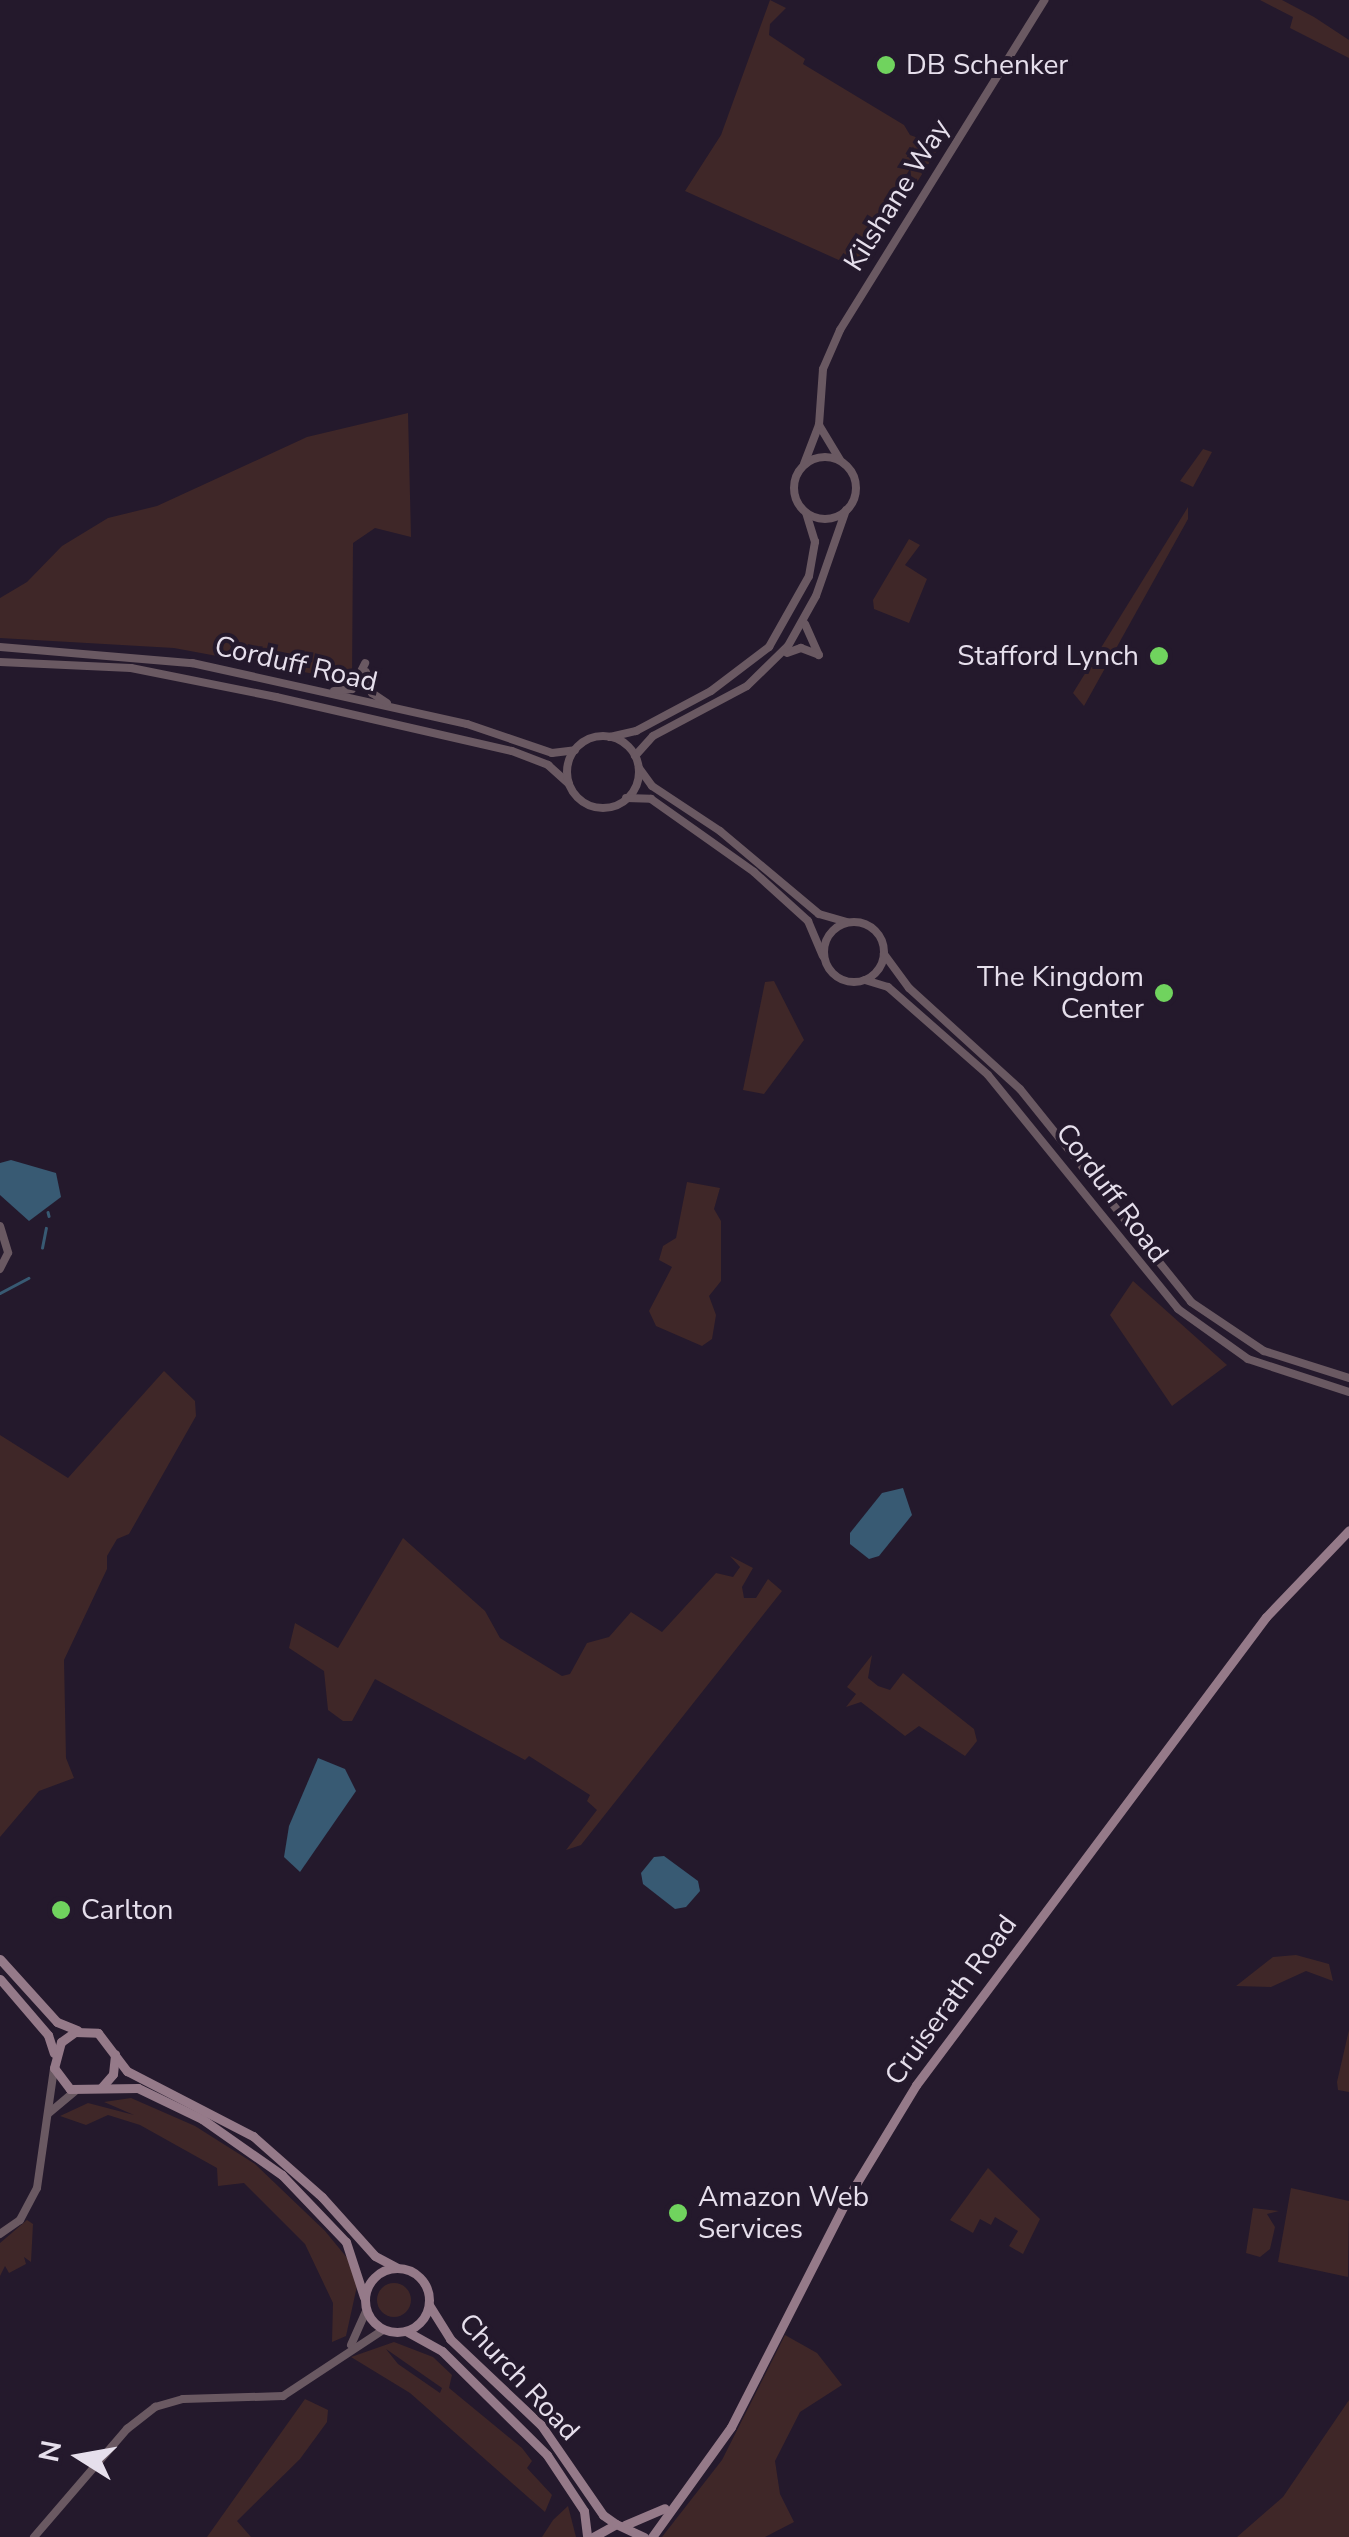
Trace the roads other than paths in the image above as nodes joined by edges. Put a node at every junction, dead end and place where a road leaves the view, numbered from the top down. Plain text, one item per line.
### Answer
1 (1045, 0) edge
2 (819, 426) junction
3 (840, 461) junction
4 (804, 464) junction
5 (846, 510) junction
6 (806, 513) junction
7 (806, 620) junction
8 (0, 647) edge
9 (0, 662) edge
10 (770, 665) junction
11 (266, 680) junction
12 (432, 716) junction
13 (610, 737) junction
14 (575, 750) junction
15 (636, 756) junction
16 (639, 768) junction
17 (569, 784) junction
18 (626, 798) junction
19 (847, 922) junction
20 (884, 954) junction
21 (824, 956) junction
22 (865, 980) junction
23 (0, 1226) edge
24 (0, 1270) edge
25 (1349, 1378) edge
26 (1349, 1392) edge
27 (1349, 1530) edge
28 (0, 1959) edge
29 (0, 1979) edge
30 (81, 2030) junction
31 (115, 2052) junction
32 (54, 2056) junction
33 (54, 2068) junction
34 (98, 2090) junction
35 (75, 2091) junction
36 (46, 2116) junction
37 (0, 2234) edge
38 (396, 2267) junction
39 (364, 2297) junction
40 (428, 2306) junction
41 (366, 2311) junction
42 (384, 2330) junction
43 (406, 2331) junction
44 (349, 2349) junction
45 (676, 2500) junction
46 (620, 2525) junction
47 (34, 2537) edge
48 (590, 2537) edge
49 (648, 2537) edge

1 - 2 street, Kilshane Way
2 - 3 street
2 - 4 street, Kilshane Way
3 - 4 street
3 - 5 street
4 - 6 street
5 - 6 street
5 - 7 street
6 - 13 street
7 - 10 street
7 - 10 street
8 - 11 street, Corduff Road
9 - 17 street, Corduff Road
10 - 15 street
11 - 12 street, Corduff Road
11 - 12 street
12 - 14 street, Corduff Road
13 - 14 street
13 - 15 street
14 - 17 street
15 - 16 street
16 - 18 street
16 - 19 street
17 - 18 street
18 - 21 street
19 - 20 street
19 - 21 street
20 - 22 street
20 - 25 street, Corduff Road
21 - 22 street
22 - 26 street, Corduff Road
23 - 24 street
27 - 45 main road, Cruiserath Road
28 - 30 main road
29 - 32 main road
30 - 31 main road
30 - 32 main road
31 - 34 main road
31 - 38 main road
32 - 33 main road
33 - 35 main road
33 - 36 street
34 - 35 main road
34 - 39 main road
35 - 36 street
36 - 37 street
38 - 39 main road
38 - 40 main road
39 - 41 main road
40 - 43 main road
40 - 46 main road, Church Road
41 - 42 main road
41 - 44 street
42 - 43 main road
42 - 44 street
43 - 48 main road, Church Road
44 - 47 street
45 - 46 main road
45 - 49 main road, Cruiserath Road
46 - 48 main road
46 - 49 main road

